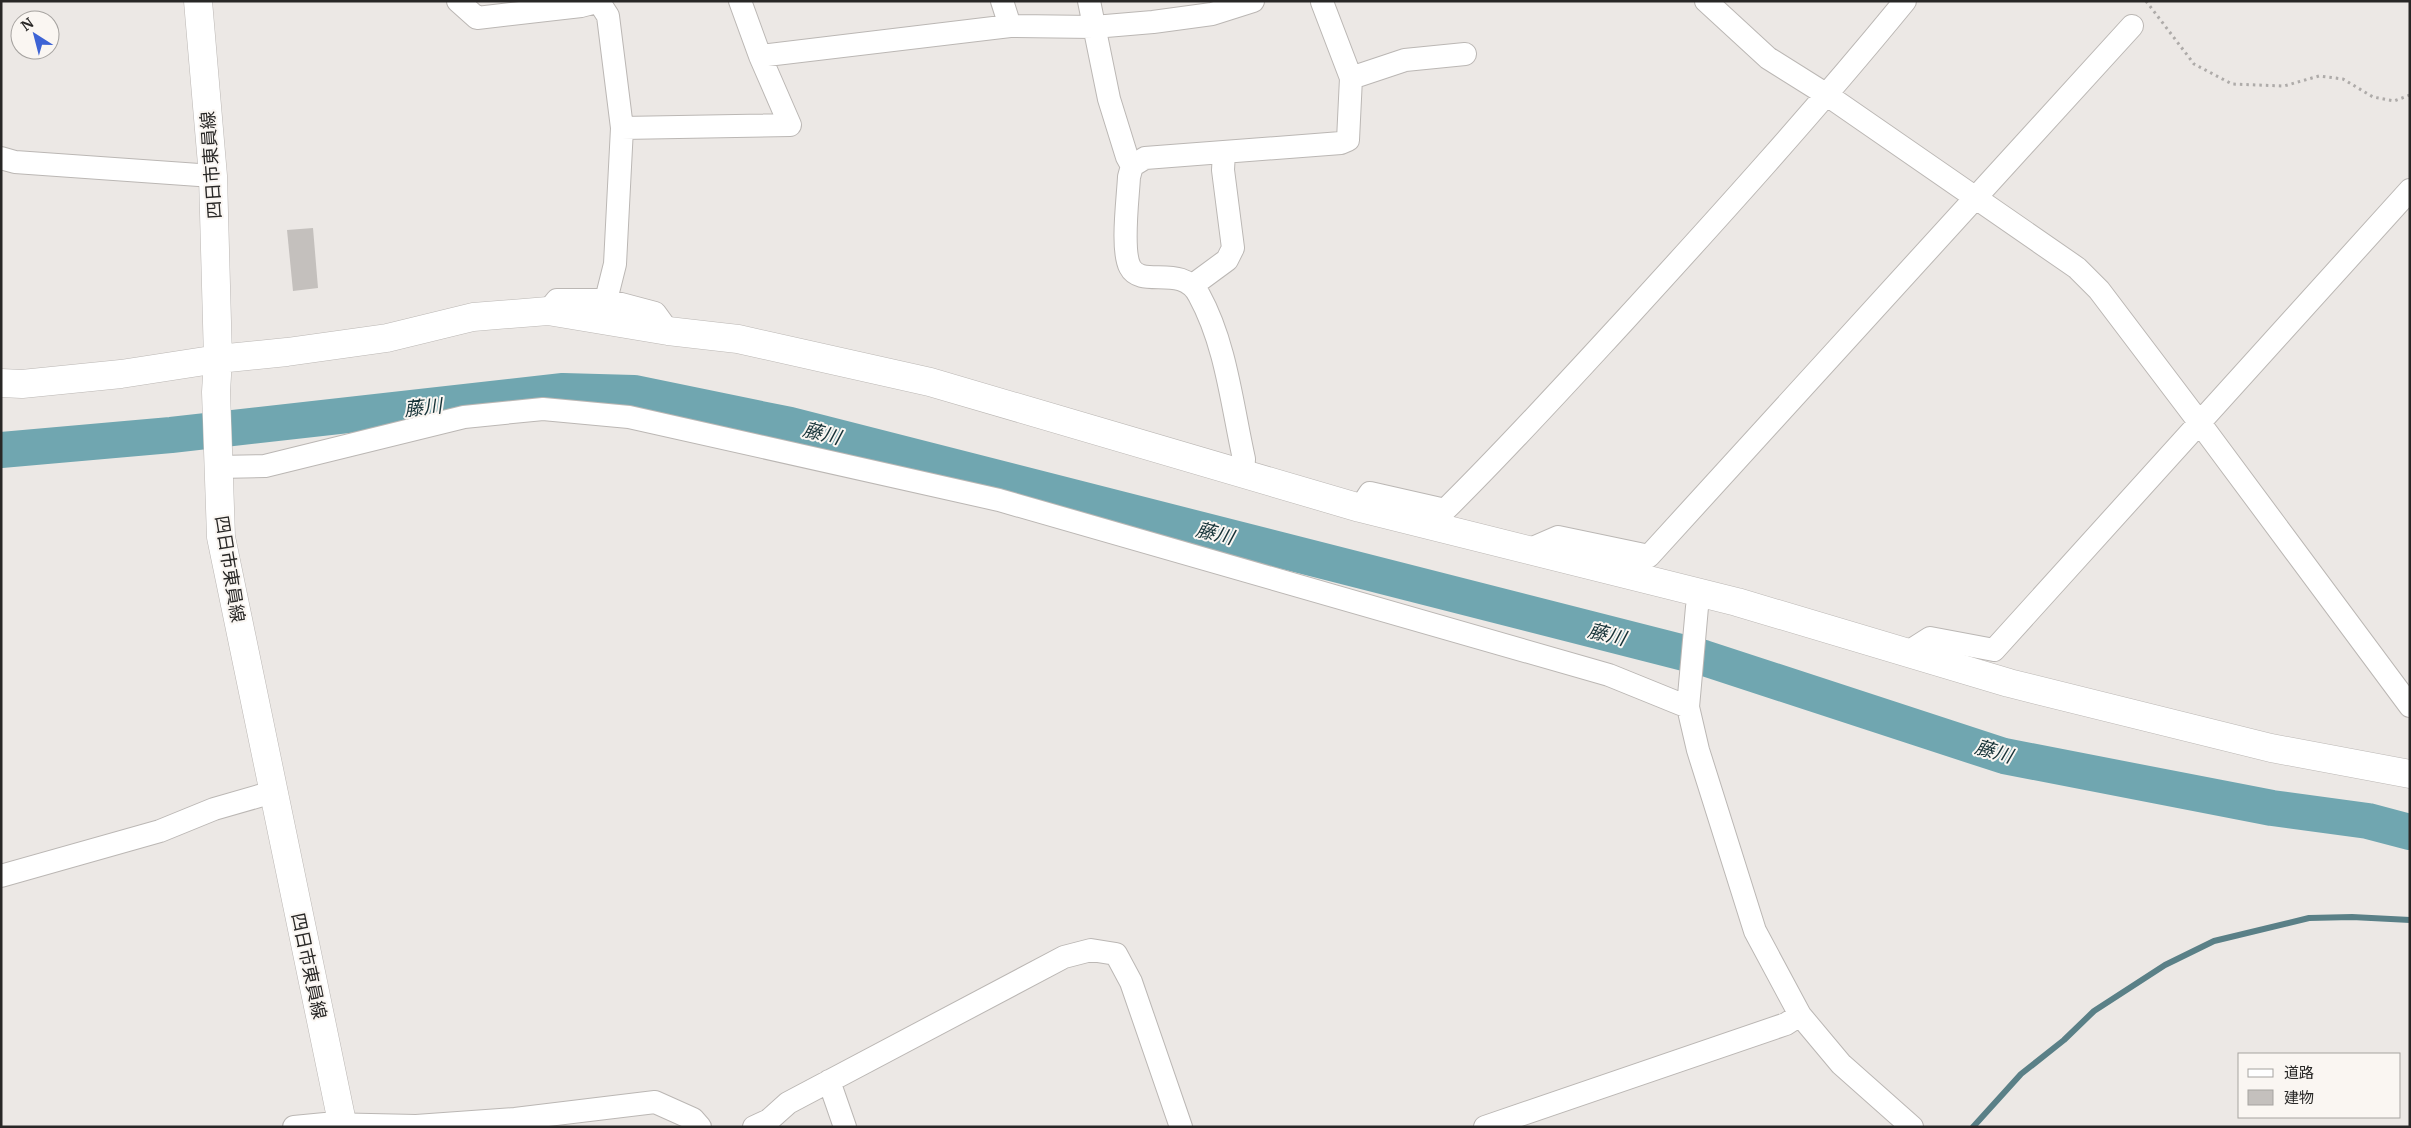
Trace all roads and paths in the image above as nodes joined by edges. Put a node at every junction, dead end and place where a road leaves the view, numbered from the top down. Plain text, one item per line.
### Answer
1 (198, 1) edge
2 (458, 1) edge
3 (740, 1) edge
4 (1002, 1) edge
5 (1089, 1) edge
6 (1253, 1) edge
7 (1323, 1) edge
8 (1706, 1) edge
9 (1905, 1) edge
10 (2146, 1) edge
11 (600, 2) edge
12 (1010, 26) junction
13 (2132, 26) dead end
14 (1094, 27) junction
15 (1465, 54) dead end
16 (760, 56) junction
17 (1351, 78) junction
18 (1827, 95) junction
19 (2410, 95) edge
20 (622, 128) junction
21 (1224, 152) junction
22 (1, 158) edge
23 (1132, 166) junction
24 (214, 176) junction
25 (2410, 190) edge
26 (1975, 197) junction
27 (1193, 285) junction
28 (606, 300) junction
29 (548, 311) junction
30 (668, 331) junction
31 (218, 359) junction
32 (1, 383) edge
33 (2199, 422) junction
34 (218, 457) junction
35 (1242, 474) junction
36 (1360, 508) junction
37 (1526, 550) junction
38 (1699, 601) junction
39 (1908, 652) junction
40 (2407, 694) edge
41 (1689, 699) junction
42 (2410, 774) edge
43 (273, 792) junction
44 (1, 876) edge
45 (1800, 1015) junction
46 (829, 1081) junction
47 (343, 1126) edge
48 (294, 1127) edge
49 (700, 1127) edge
50 (754, 1127) edge
51 (845, 1127) edge
52 (1181, 1127) edge
53 (1485, 1127) edge
54 (1912, 1127) edge

1 - 24 street, 四日市東員線
2 - 11 street
3 - 16 street
4 - 12 street
5 - 14 street
6 - 14 street
7 - 17 street
8 - 18 street
9 - 18 street
10 - 19 path
11 - 20 street
12 - 14 street
12 - 16 street
13 - 26 street
14 - 23 street
15 - 17 street
16 - 20 street
17 - 21 street
18 - 26 street
18 - 36 street
20 - 28 street
21 - 23 street
21 - 27 street
22 - 24 street
23 - 27 street
24 - 31 street, 四日市東員線
25 - 33 street
26 - 33 street
26 - 37 street
27 - 35 street
28 - 29 street
28 - 30 street
29 - 30 street
29 - 31 street
30 - 35 street
31 - 32 street
31 - 34 street, 四日市東員線
33 - 39 street
33 - 40 street
34 - 41 street
34 - 43 street, 四日市東員線
35 - 36 street
36 - 37 street
37 - 38 street
38 - 39 street
38 - 41 street
39 - 42 street
41 - 45 street
43 - 44 street
43 - 47 street, 四日市東員線
45 - 53 street
45 - 54 street
46 - 50 street
46 - 51 street
46 - 52 street
47 - 48 street
47 - 49 street

